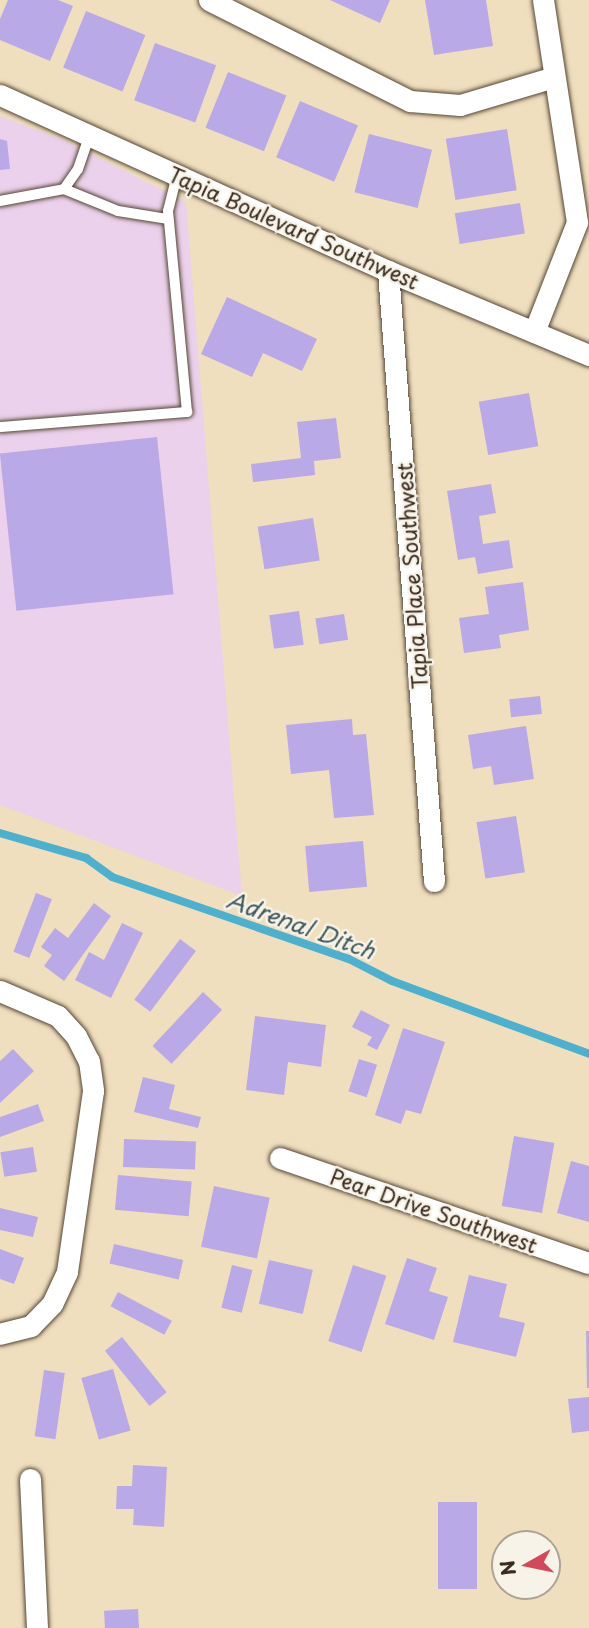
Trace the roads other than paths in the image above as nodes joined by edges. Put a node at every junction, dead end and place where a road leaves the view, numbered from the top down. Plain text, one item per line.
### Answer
1 (209, 0) edge
2 (543, 0) edge
3 (554, 77) junction
4 (0, 95) edge
5 (90, 135) junction
6 (177, 174) junction
7 (64, 189) junction
8 (0, 201) edge
9 (169, 219) junction
10 (388, 271) junction
11 (534, 332) junction
12 (589, 355) edge
13 (0, 427) edge
14 (434, 881) dead end
15 (0, 991) edge
16 (280, 1158) dead end
17 (589, 1263) edge
18 (0, 1334) edge
19 (30, 1479) dead end
20 (37, 1628) edge

1 - 3 street
2 - 3 street
3 - 11 street
4 - 5 street, Tapia Boulevard Southwest
5 - 6 street, Tapia Boulevard Southwest
5 - 7 lane
6 - 9 lane
6 - 10 street, Tapia Boulevard Southwest
7 - 8 lane
7 - 9 lane
9 - 13 lane
10 - 11 street, Tapia Boulevard Southwest
10 - 14 street, Tapia Place Southwest
11 - 12 street, Tapia Boulevard Southwest
15 - 18 street
16 - 17 street, Pear Drive Southwest
19 - 20 street

